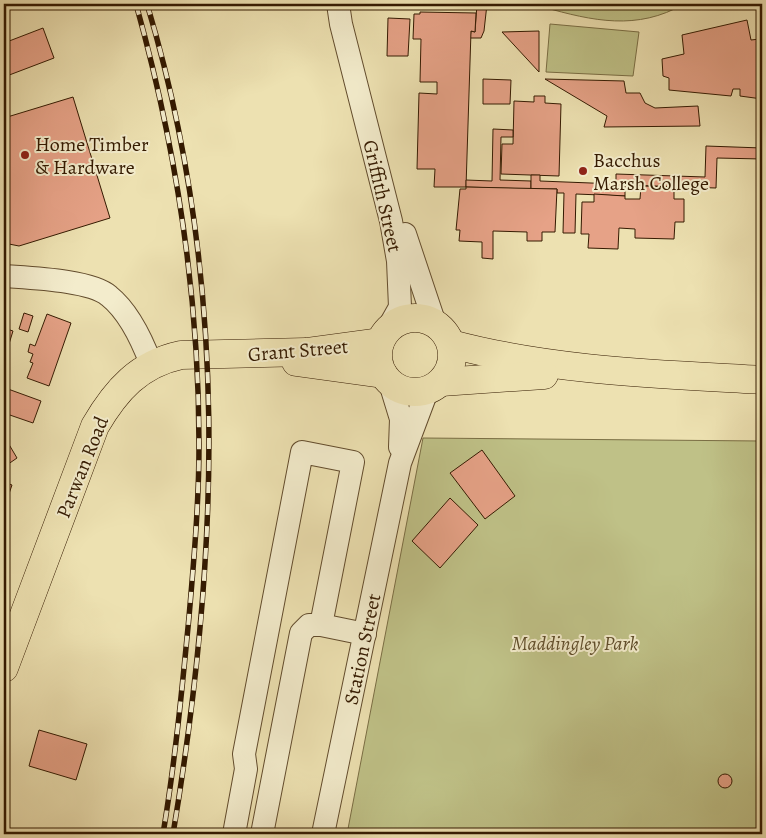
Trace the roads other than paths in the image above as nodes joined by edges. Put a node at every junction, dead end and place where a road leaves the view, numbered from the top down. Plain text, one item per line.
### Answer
1 (338, 4) edge
2 (349, 59) junction
3 (4, 276) edge
4 (443, 334) junction
5 (383, 337) junction
6 (238, 355) junction
7 (151, 364) junction
8 (643, 373) junction
9 (386, 378) junction
10 (762, 380) edge
11 (434, 386) junction
12 (400, 463) junction
13 (321, 625) junction
14 (365, 634) junction
15 (4, 668) edge
16 (234, 834) edge
17 (262, 834) edge
18 (324, 834) edge

1 - 2 street, Griffith Street
2 - 4 street, Griffith Street
2 - 5 street, Griffith Street
3 - 7 street
4 - 5 main road
4 - 8 main road
4 - 11 main road
5 - 6 main road, Grant Street
5 - 9 main road
6 - 7 main road, Parwan Road
6 - 9 main road, Grant Street
7 - 15 main road, Parwan Road
8 - 10 main road
8 - 11 main road
9 - 11 main road
9 - 12 street, Station Street
11 - 12 street, Station Street
12 - 14 street, Station Street
13 - 14 street
13 - 16 street
13 - 17 street
14 - 18 street, Station Street

